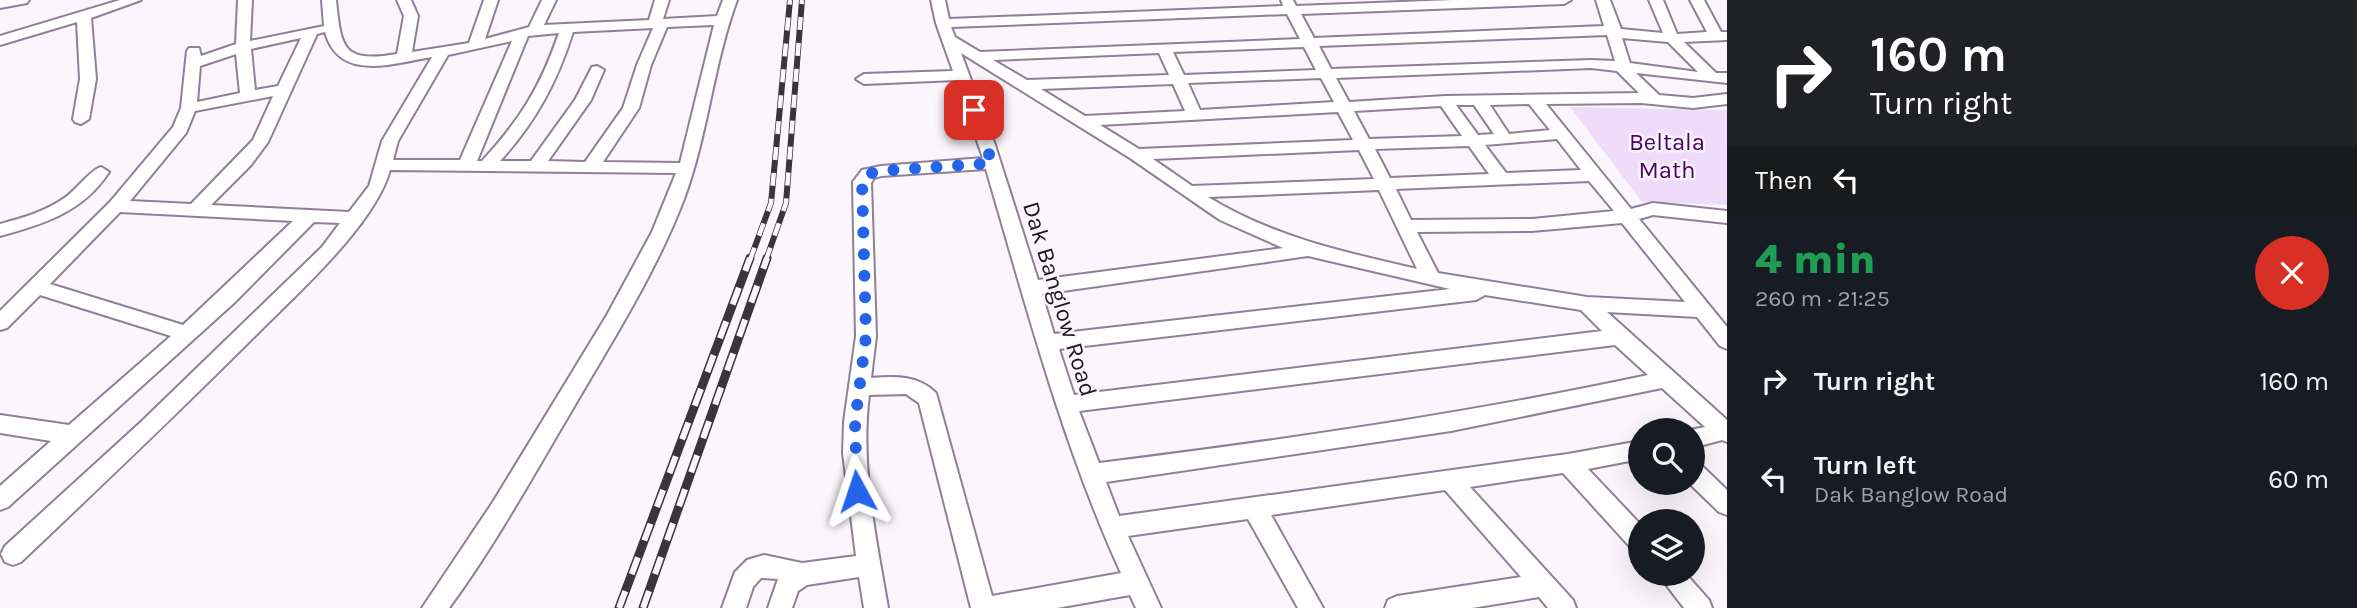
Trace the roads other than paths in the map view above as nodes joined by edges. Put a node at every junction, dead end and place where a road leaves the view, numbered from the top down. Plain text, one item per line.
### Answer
1 (22, 0) edge
2 (134, 0) edge
3 (245, 0) edge
4 (329, 0) edge
5 (404, 0) edge
6 (491, 0) edge
7 (549, 0) edge
8 (662, 0) edge
9 (730, 0) edge
10 (938, 0) edge
11 (1564, 0) edge
12 (1603, 0) edge
13 (1656, 0) edge
14 (1697, 0) edge
15 (0, 4) edge
16 (1290, 6) edge
17 (84, 15) junction
18 (722, 20) junction
19 (658, 23) junction
20 (1411, 25) junction
21 (331, 26) junction
22 (568, 27) junction
23 (311, 31) junction
24 (529, 31) junction
25 (946, 31) junction
26 (1614, 32) junction
27 (1722, 36) edge
28 (1672, 38) junction
29 (0, 41) edge
30 (1309, 41) junction
31 (1222, 45) junction
32 (475, 46) junction
33 (242, 47) junction
34 (1164, 48) junction
35 (442, 52) junction
36 (979, 56) junction
37 (403, 59) junction
38 (1623, 66) junction
39 (1444, 69) junction
40 (597, 71) dead end
41 (962, 75) junction
42 (1327, 75) junction
43 (1238, 76) junction
44 (1178, 78) junction
45 (1720, 78) edge
46 (864, 79) dead end
47 (1023, 85) junction
48 (285, 89) junction
49 (248, 97) junction
50 (1654, 99) junction
51 (1727, 99) edge
52 (1534, 100) junction
53 (1472, 101) junction
54 (1445, 102) junction
55 (1345, 107) junction
56 (189, 108) junction
57 (1195, 115) junction
58 (81, 119) dead end
59 (1082, 121) junction
60 (1562, 134) junction
61 (1505, 139) junction
62 (1472, 140) junction
63 (1363, 145) junction
64 (1136, 154) junction
65 (992, 163) junction
66 (384, 165) junction
67 (466, 166) junction
68 (486, 166) junction
69 (535, 167) junction
70 (590, 167) junction
71 (687, 168) junction
72 (101, 172) dead end
73 (1594, 175) junction
74 (1501, 179) junction
75 (1385, 184) junction
76 (1188, 192) junction
77 (116, 206) junction
78 (195, 211) junction
79 (1629, 216) junction
80 (308, 217) junction
81 (1727, 217) edge
82 (355, 218) junction
83 (1405, 226) junction
84 (0, 230) edge
85 (1308, 250) junction
86 (1431, 279) junction
87 (37, 287) junction
88 (1032, 288) junction
89 (1496, 290) junction
90 (1587, 304) junction
91 (1703, 310) junction
92 (0, 323) edge
93 (187, 334) junction
94 (1619, 337) junction
95 (1727, 341) edge
96 (1049, 342) junction
97 (1665, 379) junction
98 (860, 387) junction
99 (1066, 404) junction
100 (0, 424) edge
101 (1726, 431) edge
102 (73, 435) junction
103 (1705, 436) edge
104 (1628, 452) edge
105 (1568, 463) junction
106 (1091, 474) junction
107 (1450, 480) junction
108 (1705, 484) edge
109 (0, 500) edge
110 (1727, 505) edge
111 (1255, 509) junction
112 (1112, 528) junction
113 (1628, 528) edge
114 (13, 554) dead end
115 (868, 565) junction
116 (803, 574) junction
117 (1137, 582) junction
118 (1544, 584) junction
119 (1681, 586) edge
120 (434, 608) edge
121 (734, 608) edge
122 (780, 608) edge
123 (876, 608) edge
124 (983, 608) edge
125 (991, 608) edge
126 (1149, 608) edge
127 (1311, 608) edge
128 (1396, 608) edge
129 (1564, 608) edge
130 (1700, 608) edge

1 - 15 street
2 - 17 street
3 - 33 street
4 - 21 street
5 - 37 street
6 - 32 street
7 - 24 street
8 - 19 street
9 - 18 street
10 - 25 street, Dak Banglow Road
11 - 20 street
12 - 26 street
13 - 28 street
14 - 27 street
16 - 20 street
16 - 25 street
16 - 30 street
17 - 29 street
17 - 58 street
18 - 19 street
18 - 71 street
19 - 22 street
19 - 70 street
20 - 26 street
20 - 30 street
20 - 39 street
21 - 23 street
21 - 37 street
22 - 24 street
22 - 68 street
23 - 33 street
23 - 48 street
24 - 32 street
24 - 67 street
25 - 36 street
25 - 41 street, Dak Banglow Road
26 - 28 street
26 - 38 street
27 - 28 street
28 - 45 street
30 - 31 street
30 - 42 street
31 - 34 street
31 - 43 street
32 - 35 street
33 - 49 street
33 - 56 street
34 - 36 street
34 - 44 street
35 - 37 street
35 - 66 street
36 - 47 street
38 - 39 street
38 - 45 street
38 - 50 street
39 - 42 street
39 - 53 street
40 - 69 street
41 - 46 street
41 - 65 street, Dak Banglow Road
42 - 43 street
42 - 55 street
43 - 44 street
44 - 47 street
44 - 57 street
47 - 59 street
48 - 49 street
48 - 78 street
49 - 56 street
50 - 51 street
50 - 52 street
52 - 53 street
52 - 60 street
53 - 54 street
53 - 61 street
54 - 55 street
54 - 62 street
55 - 57 street
55 - 63 street
56 - 77 street
57 - 59 street
59 - 64 street
60 - 61 street
60 - 73 street
61 - 62 street
62 - 63 street
62 - 74 street
63 - 64 street
63 - 75 street
64 - 76 street
65 - 88 street, Dak Banglow Road
65 - 98 street
66 - 67 street
66 - 82 street
67 - 68 street
68 - 69 street
69 - 70 street
70 - 71 street
71 - 120 street
72 - 84 street
73 - 74 street
73 - 79 street
74 - 75 street
75 - 76 street
75 - 83 street
76 - 85 street
77 - 78 street
77 - 87 street
78 - 80 street
79 - 81 street
79 - 83 street
79 - 91 street
80 - 82 street
80 - 93 street
82 - 114 street
83 - 86 street
85 - 86 street
85 - 88 street
86 - 89 street
87 - 92 street
87 - 93 street
88 - 96 street, Dak Banglow Road
89 - 90 street
89 - 96 street
90 - 91 street
90 - 94 street
91 - 95 street
93 - 102 street
94 - 97 street
94 - 99 street
96 - 99 street, Dak Banglow Road
97 - 101 street
97 - 106 street
98 - 115 street
98 - 124 street
99 - 106 street, Dak Banglow Road
100 - 102 street
101 - 103 street
102 - 109 street
104 - 105 street
105 - 107 street
105 - 113 street
106 - 112 street, Dak Banglow Road
107 - 111 street
107 - 118 street
108 - 110 street
111 - 112 street
111 - 127 street
112 - 117 street, Dak Banglow Road
115 - 116 street
115 - 123 street
116 - 121 street
116 - 122 street
117 - 125 street
117 - 126 street, Dak Banglow Road
118 - 128 street
118 - 129 street
119 - 130 street

